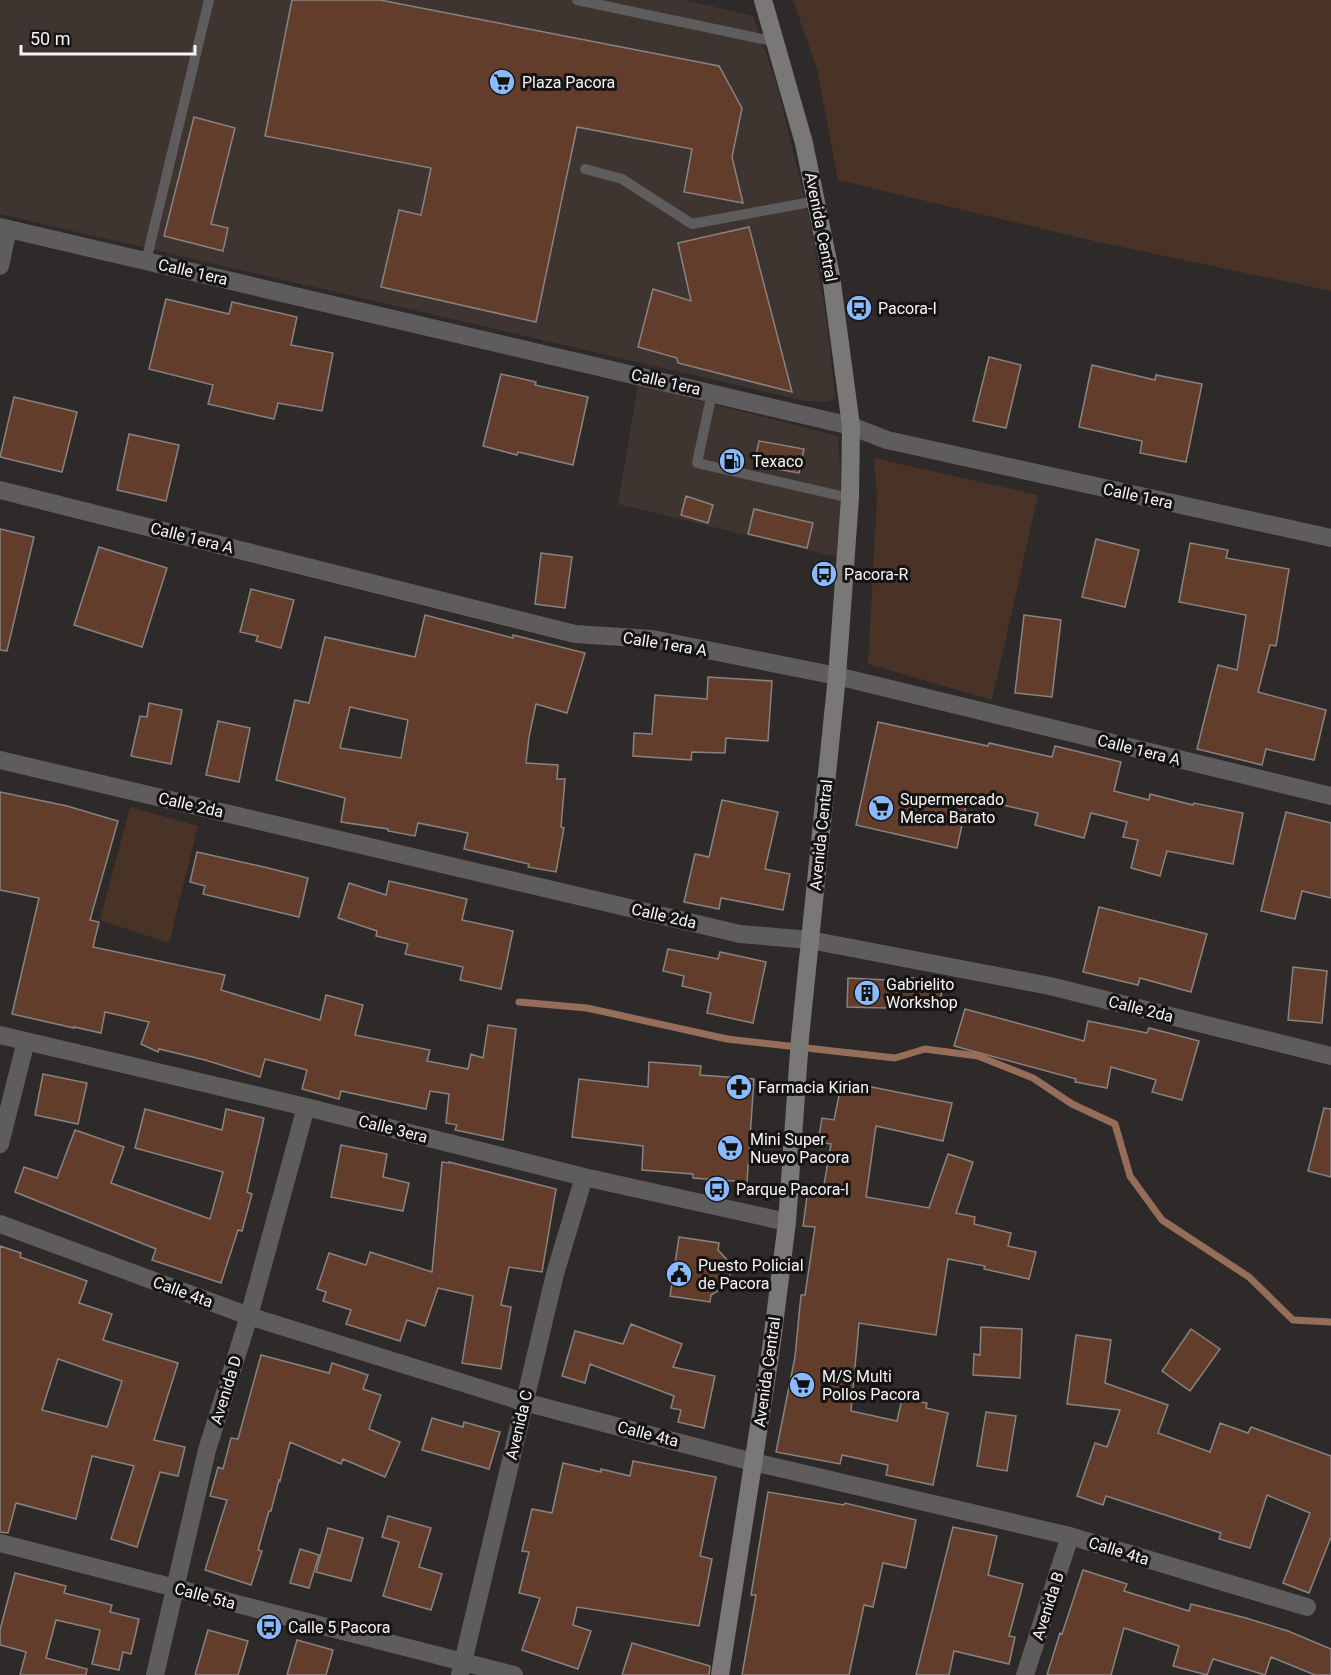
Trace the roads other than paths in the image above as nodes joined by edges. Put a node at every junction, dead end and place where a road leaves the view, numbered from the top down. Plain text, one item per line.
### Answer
1 (209, 0) edge
2 (577, 0) edge
3 (764, 0) edge
4 (777, 42) junction
5 (585, 169) dead end
6 (816, 201) junction
7 (4, 228) edge
8 (146, 261) junction
9 (0, 266) edge
10 (712, 393) junction
11 (851, 426) junction
12 (0, 490) edge
13 (850, 498) junction
14 (1331, 538) edge
15 (837, 676) junction
16 (0, 760) edge
17 (1331, 796) edge
18 (810, 940) junction
19 (0, 1035) edge
20 (26, 1041) junction
21 (1331, 1056) edge
22 (306, 1107) junction
23 (0, 1144) edge
24 (584, 1177) junction
25 (787, 1222) junction
26 (0, 1224) edge
27 (249, 1316) junction
28 (524, 1402) junction
29 (753, 1462) junction
30 (1070, 1536) junction
31 (0, 1543) edge
32 (176, 1588) junction
33 (1306, 1607) dead end
34 (461, 1669) edge
35 (155, 1675) edge
36 (514, 1675) edge
37 (720, 1675) edge
38 (1025, 1675) edge

1 - 8 lane
2 - 4 lane
3 - 4 street, Avenida Central
4 - 6 street, Avenida Central
5 - 6 lane
6 - 11 street, Avenida Central
7 - 8 street, Calle 1era
7 - 9 street
8 - 10 street, Calle 1era
10 - 11 street, Calle 1era
10 - 13 lane
11 - 13 street, Avenida Central
11 - 14 street, Calle 1era
12 - 15 street, Calle 1era A
13 - 15 street, Avenida Central
15 - 17 street, Calle 1era A
15 - 18 street, Avenida Central
16 - 18 street, Calle 2da
18 - 21 street, Calle 2da
18 - 25 street, Avenida Central
19 - 20 street, Calle 3era
20 - 22 street, Calle 3era
20 - 23 street
22 - 24 street, Calle 3era
22 - 27 street, Avenida D
24 - 25 street, Calle 3era
24 - 28 street, Avenida C
25 - 29 street, Avenida Central
26 - 27 street, Calle 4ta
27 - 28 street, Calle 4ta
27 - 32 street, Avenida D
28 - 29 street, Calle 4ta
28 - 34 street, Avenida C
29 - 30 street, Calle 4ta
29 - 37 street, Avenida Central
30 - 33 street, Calle 4ta
30 - 38 street, Avenida B
31 - 32 street, Calle 5ta
32 - 34 street, Calle 5ta
32 - 35 street, Avenida D
34 - 36 street, Calle 5ta

